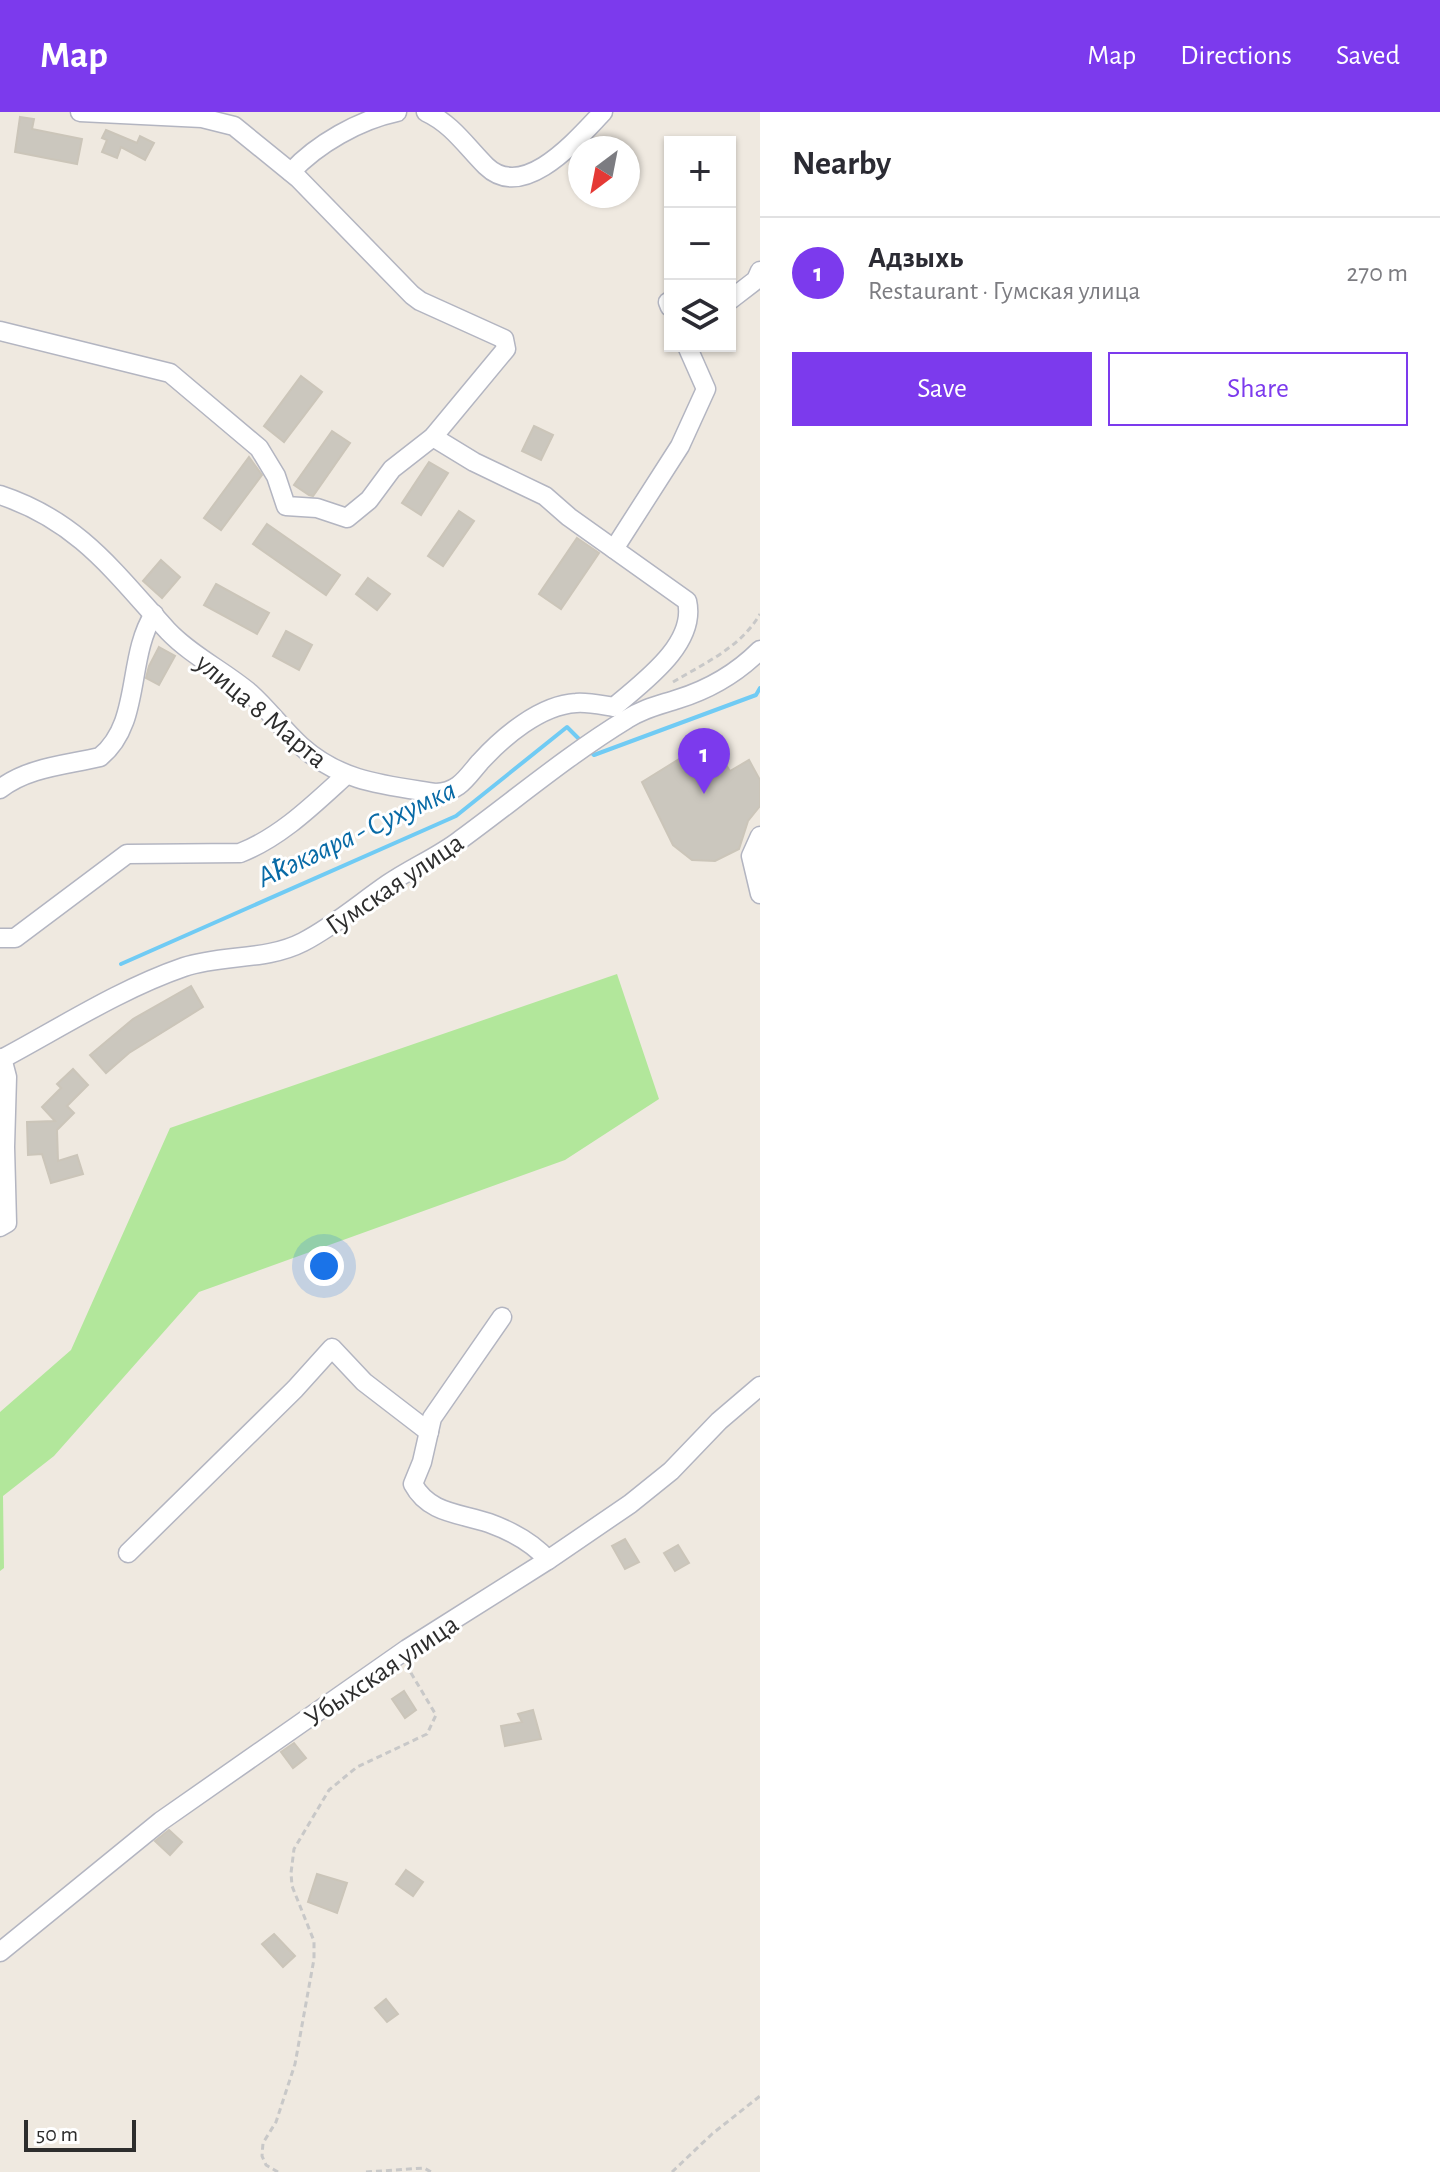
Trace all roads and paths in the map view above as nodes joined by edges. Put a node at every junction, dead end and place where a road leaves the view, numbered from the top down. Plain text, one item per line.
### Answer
1 (80, 112) edge
2 (397, 112) edge
3 (426, 112) edge
4 (603, 112) edge
5 (291, 172) junction
6 (760, 271) edge
7 (736, 295) edge
8 (0, 331) edge
9 (690, 352) edge
10 (433, 437) junction
11 (0, 495) edge
12 (614, 549) junction
13 (154, 614) junction
14 (760, 650) edge
15 (346, 775) junction
16 (0, 789) edge
17 (760, 836) edge
18 (758, 875) edge
19 (760, 894) edge
20 (0, 938) edge
21 (1, 1059) edge
22 (0, 1227) edge
23 (502, 1317) dead end
24 (760, 1386) edge
25 (429, 1432) junction
26 (128, 1553) dead end
27 (548, 1560) junction
28 (407, 1649) junction
29 (0, 1952) edge
30 (760, 2096) edge
31 (278, 2172) edge
32 (366, 2172) edge
33 (431, 2172) edge
34 (672, 2172) edge

1 - 5 street
2 - 5 street
3 - 4 street
5 - 10 street
6 - 7 street
8 - 10 street
9 - 12 street
10 - 12 street
11 - 13 street, улица 8 Марта
12 - 15 street, улица 8 Марта
13 - 15 street, улица 8 Марта
13 - 16 street
14 - 21 street, Гумская улица
15 - 20 street
17 - 18 street
18 - 19 street
21 - 22 street
23 - 25 street
24 - 27 street, Убыхская улица
25 - 26 street
25 - 27 street
27 - 28 street, Убыхская улица
28 - 29 street, Убыхская улица
28 - 31 path
30 - 34 path
32 - 33 path

